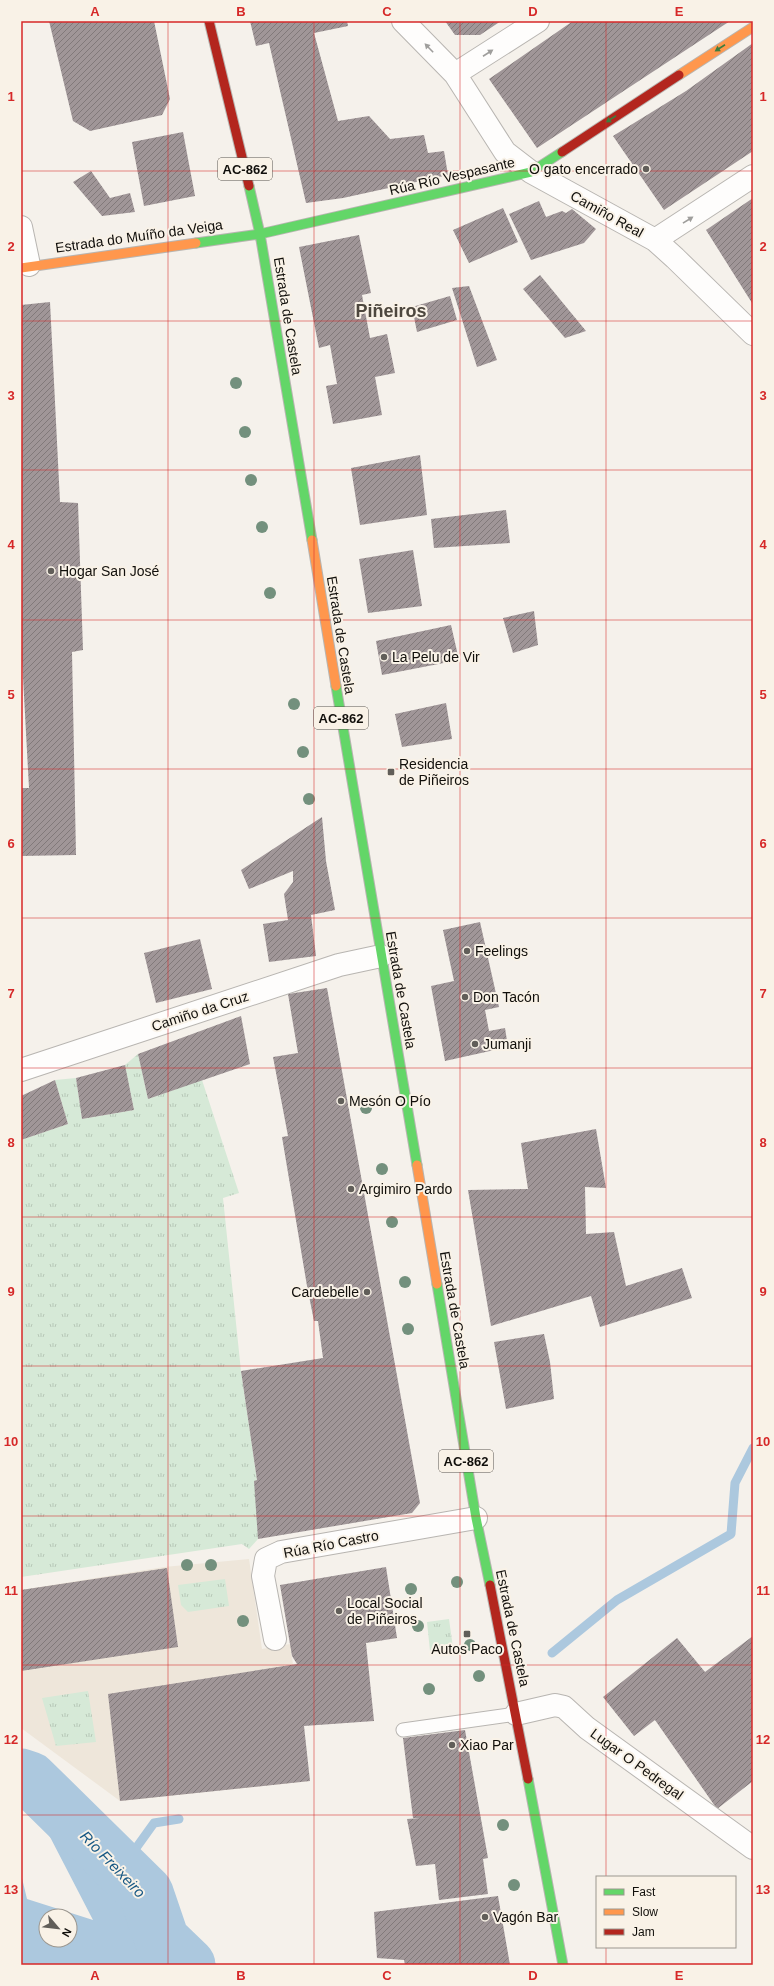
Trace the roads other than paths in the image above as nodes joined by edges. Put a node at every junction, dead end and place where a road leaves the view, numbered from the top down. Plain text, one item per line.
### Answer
1 (209, 21) edge
2 (403, 21) edge
3 (538, 21) edge
4 (753, 27) edge
5 (455, 74) junction
6 (531, 172) junction
7 (753, 176) edge
8 (21, 227) edge
9 (260, 234) junction
10 (655, 240) junction
11 (25, 266) edge
12 (749, 322) edge
13 (381, 956) junction
14 (21, 1070) edge
15 (476, 1518) junction
16 (275, 1639) dead end
17 (516, 1714) junction
18 (402, 1730) dead end
19 (753, 1848) edge
20 (562, 1965) edge

1 - 9 main road, Estrada de Castela / AC-862
5 -> 2 street, Camiño Real
5 -> 3 street
4 -> 6 main road, Rúa Río Vespasante
5 - 6 street, Camiño Real
6 - 9 main road, Rúa Río Vespasante
6 - 10 street, Camiño Real
10 -> 7 street
8 - 11 street
9 - 11 main road, Estrada do Muíño da Veiga
9 - 13 main road, Estrada de Castela / AC-862
10 - 12 street, Camiño Real
13 - 14 street, Camiño da Cruz
13 - 15 main road, Estrada de Castela / AC-862
15 - 16 street, Rúa Río Castro
15 - 17 main road, Estrada de Castela / AC-862
17 - 18 lane
17 - 19 street, Lugar O Pedregal
17 - 20 main road, Estrada de Castela / AC-862

